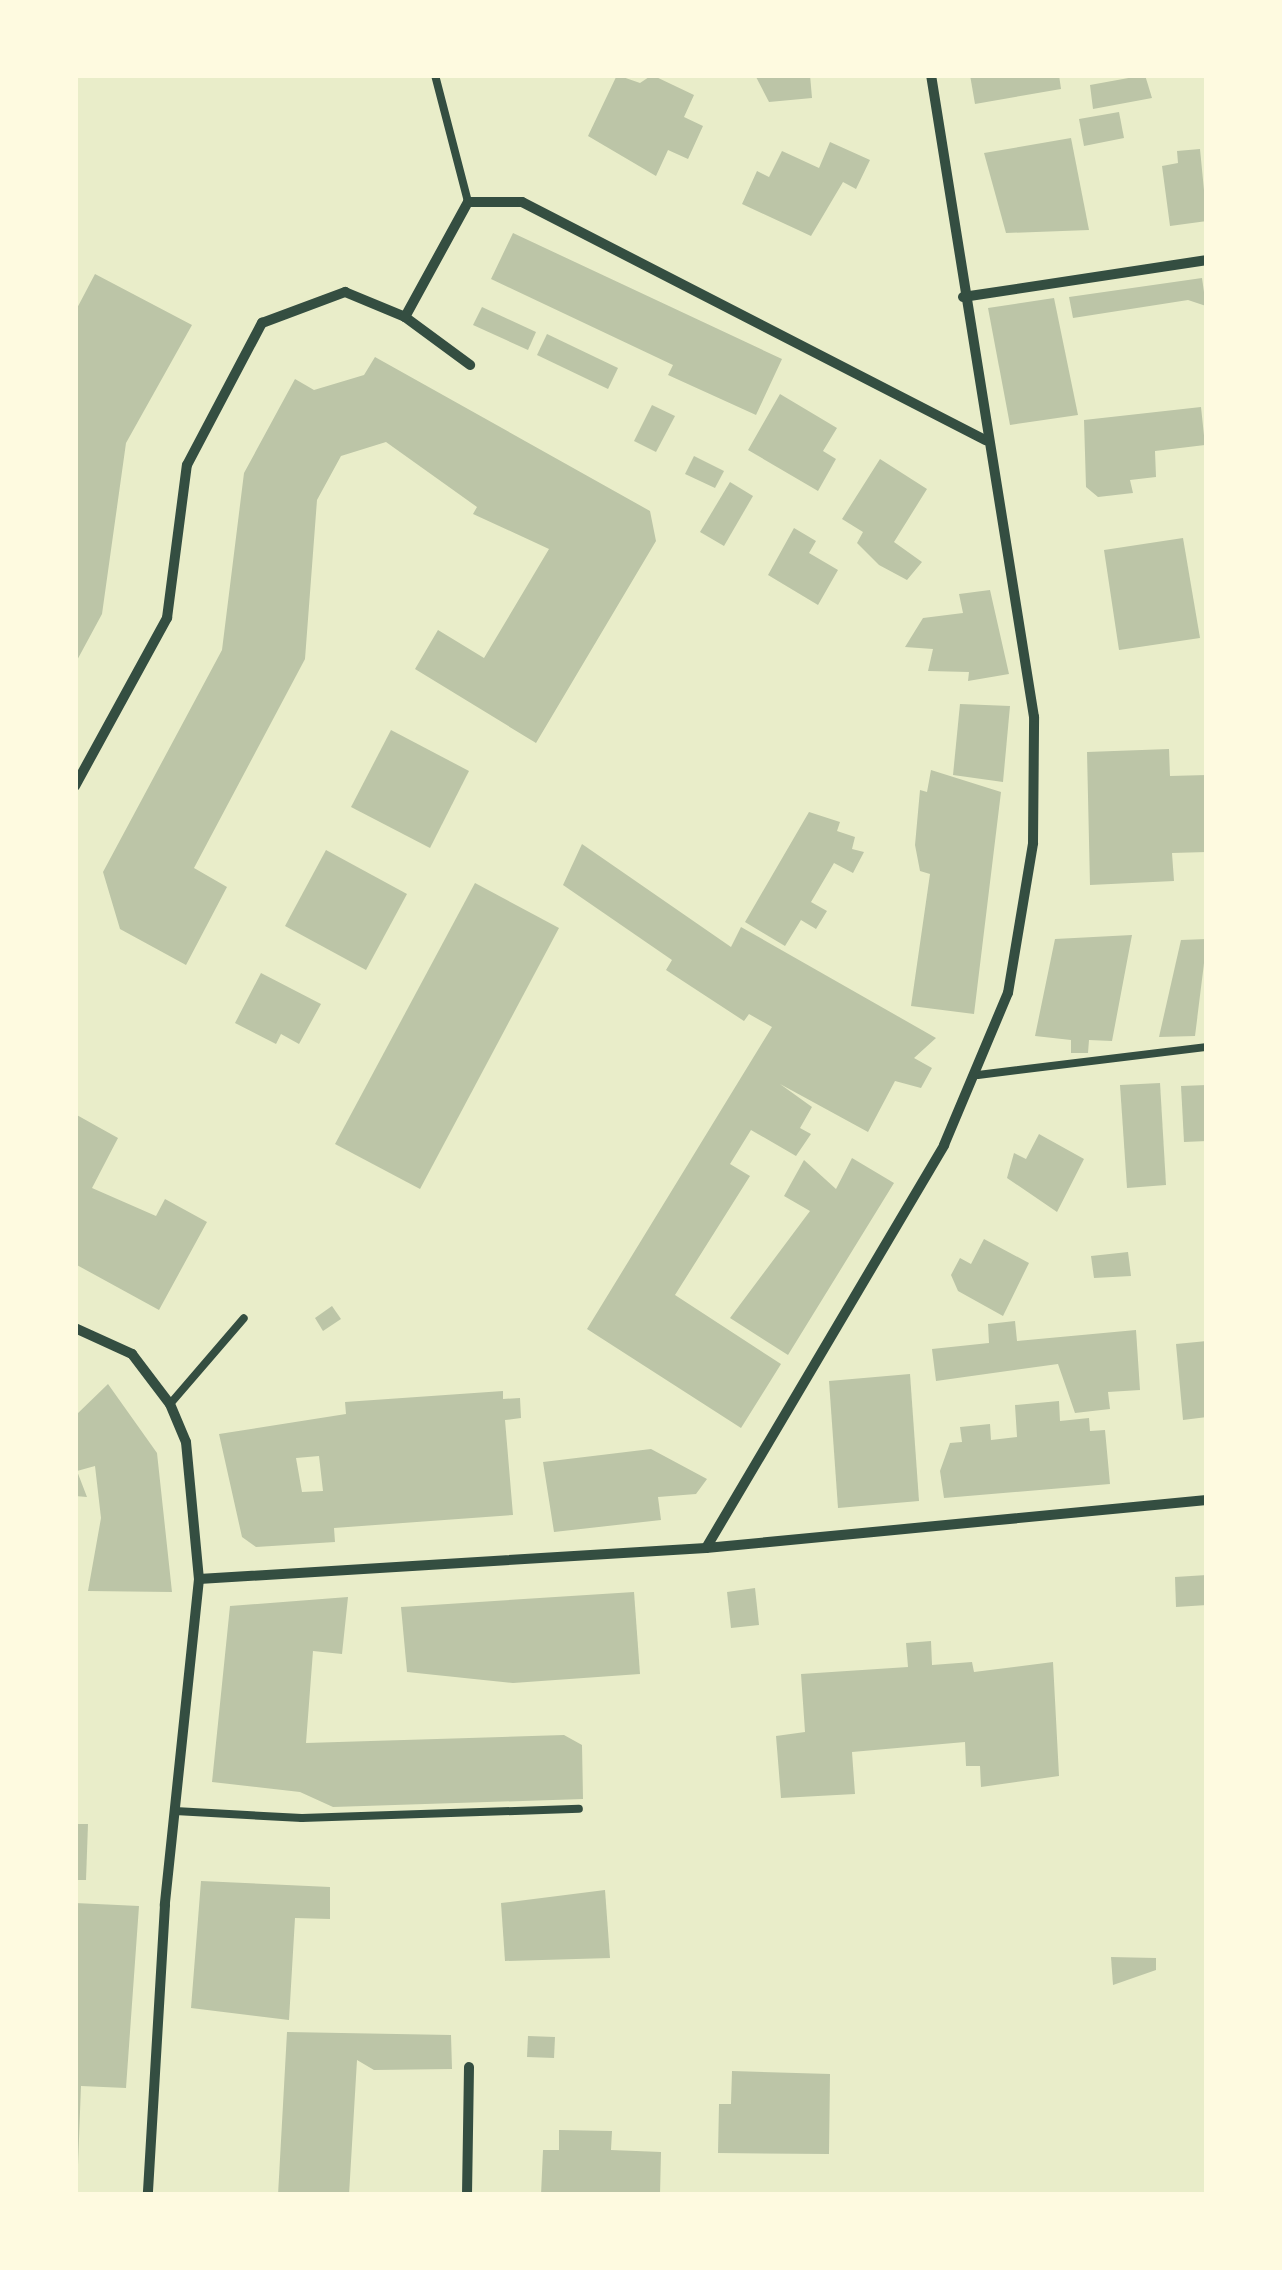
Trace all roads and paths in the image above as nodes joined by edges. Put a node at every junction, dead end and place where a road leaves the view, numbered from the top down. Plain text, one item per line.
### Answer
1 (434, 75) edge
2 (930, 75) edge
3 (468, 202) junction
4 (1207, 260) edge
5 (963, 296) junction
6 (404, 318) junction
7 (470, 365) dead end
8 (985, 440) junction
9 (75, 786) edge
10 (1207, 1047) edge
11 (978, 1075) junction
12 (244, 1318) dead end
13 (75, 1328) edge
14 (170, 1404) junction
15 (1207, 1500) edge
16 (706, 1548) junction
17 (199, 1579) junction
18 (579, 1809) dead end
19 (174, 1811) junction
20 (469, 2067) dead end
21 (148, 2195) edge
22 (466, 2195) edge

1 - 3 lane
2 - 5 street
3 - 6 street
3 - 8 street
4 - 5 street
5 - 8 street
6 - 7 street
6 - 9 street
8 - 11 street
10 - 11 lane
11 - 16 street
12 - 14 lane
13 - 14 street
14 - 17 street
15 - 16 street
16 - 17 street
17 - 19 street
18 - 19 lane
19 - 21 street
20 - 22 street

